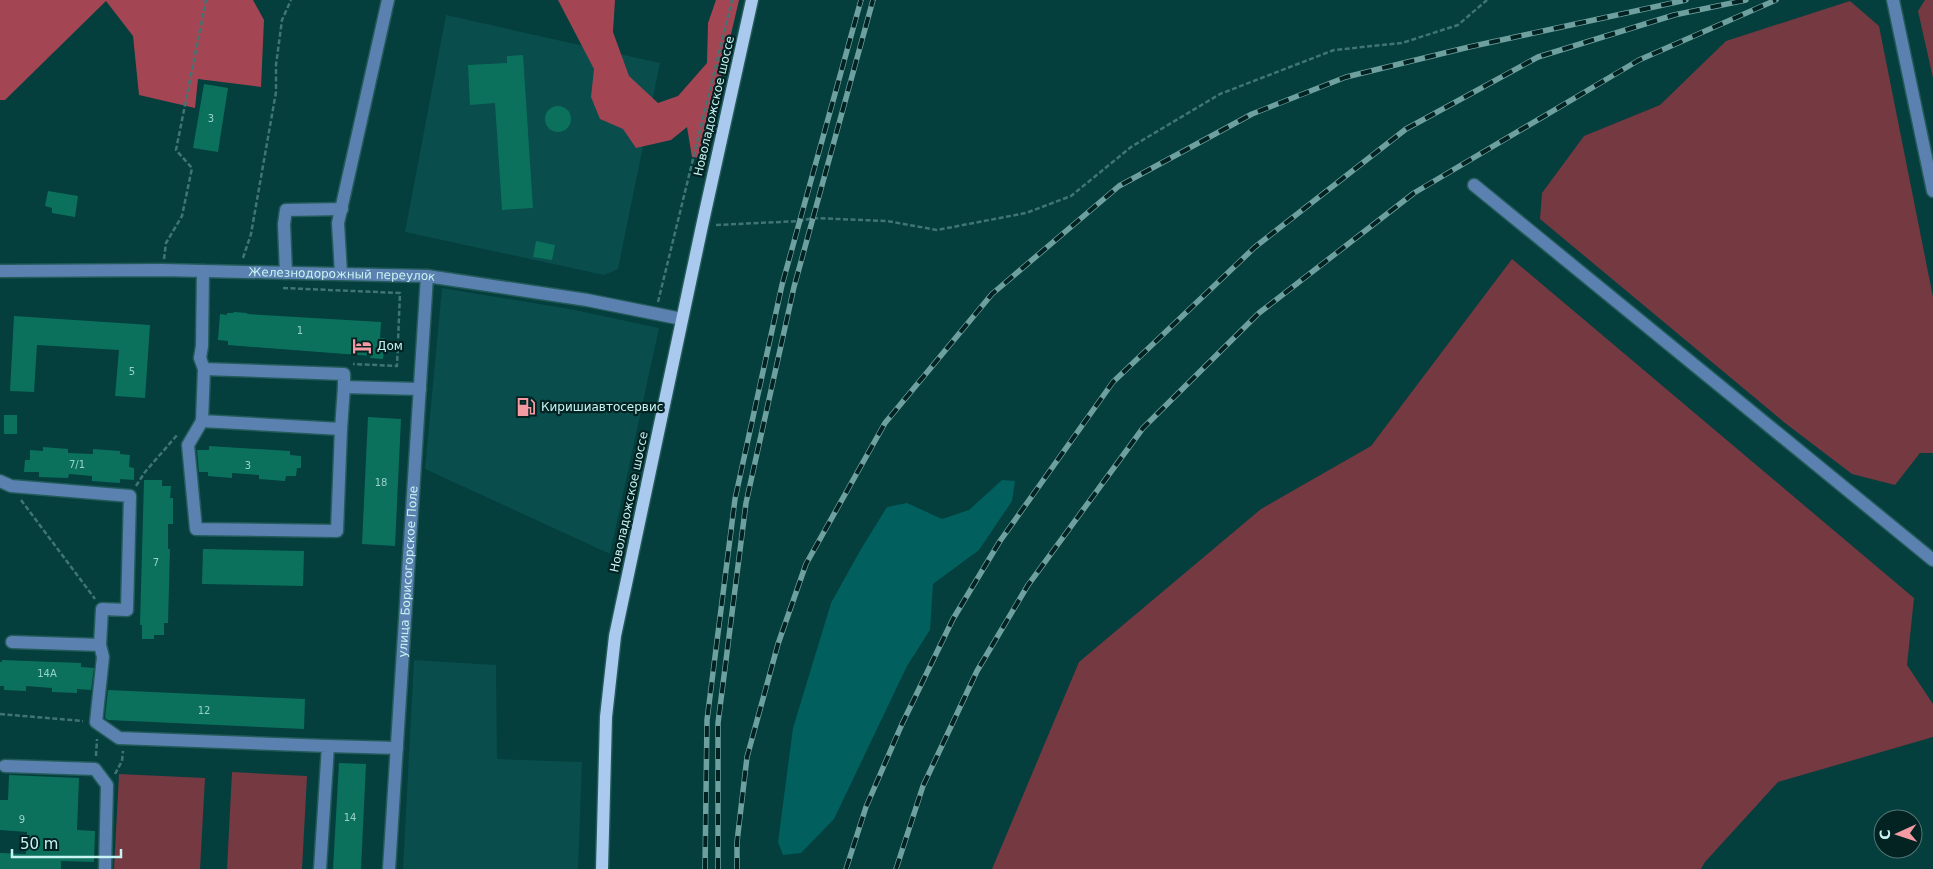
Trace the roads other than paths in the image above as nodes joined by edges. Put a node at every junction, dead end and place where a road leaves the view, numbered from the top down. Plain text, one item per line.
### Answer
1 (388, 0) edge
2 (752, 0) edge
3 (1893, 0) edge
4 (1474, 185) dead end
5 (1933, 191) edge
6 (342, 209) junction
7 (0, 271) edge
8 (203, 271) junction
9 (286, 273) junction
10 (341, 274) junction
11 (427, 276) junction
12 (682, 319) junction
13 (204, 369) junction
14 (344, 387) junction
15 (420, 388) junction
16 (202, 421) junction
17 (341, 429) junction
18 (5, 484) edge
19 (1933, 560) edge
20 (12, 642) dead end
21 (100, 645) junction
22 (328, 746) junction
23 (397, 748) junction
24 (4, 766) dead end
25 (105, 869) edge
26 (320, 869) edge
27 (389, 869) edge
28 (602, 869) edge

1 - 6 street
2 - 12 main road, Новоладожское шоссе
3 - 5 street
4 - 19 street
6 - 9 street
6 - 10 street
7 - 8 street, Железнодорожный переулок
8 - 9 street, Железнодорожный переулок
8 - 13 street
9 - 10 street, Железнодорожный переулок
10 - 11 street, Железнодорожный переулок
11 - 12 street, Железнодорожный переулок
11 - 15 street, улица Борисогорское Поле
12 - 28 main road, Новоладожское шоссе
13 - 14 street
13 - 16 street
14 - 15 street
14 - 17 street
15 - 23 street, улица Борисогорское Поле
16 - 17 street
16 - 17 street
18 - 21 street
20 - 21 street
21 - 22 street
22 - 23 street
22 - 26 street
23 - 27 street, улица Борисогорское Поле
24 - 25 street

